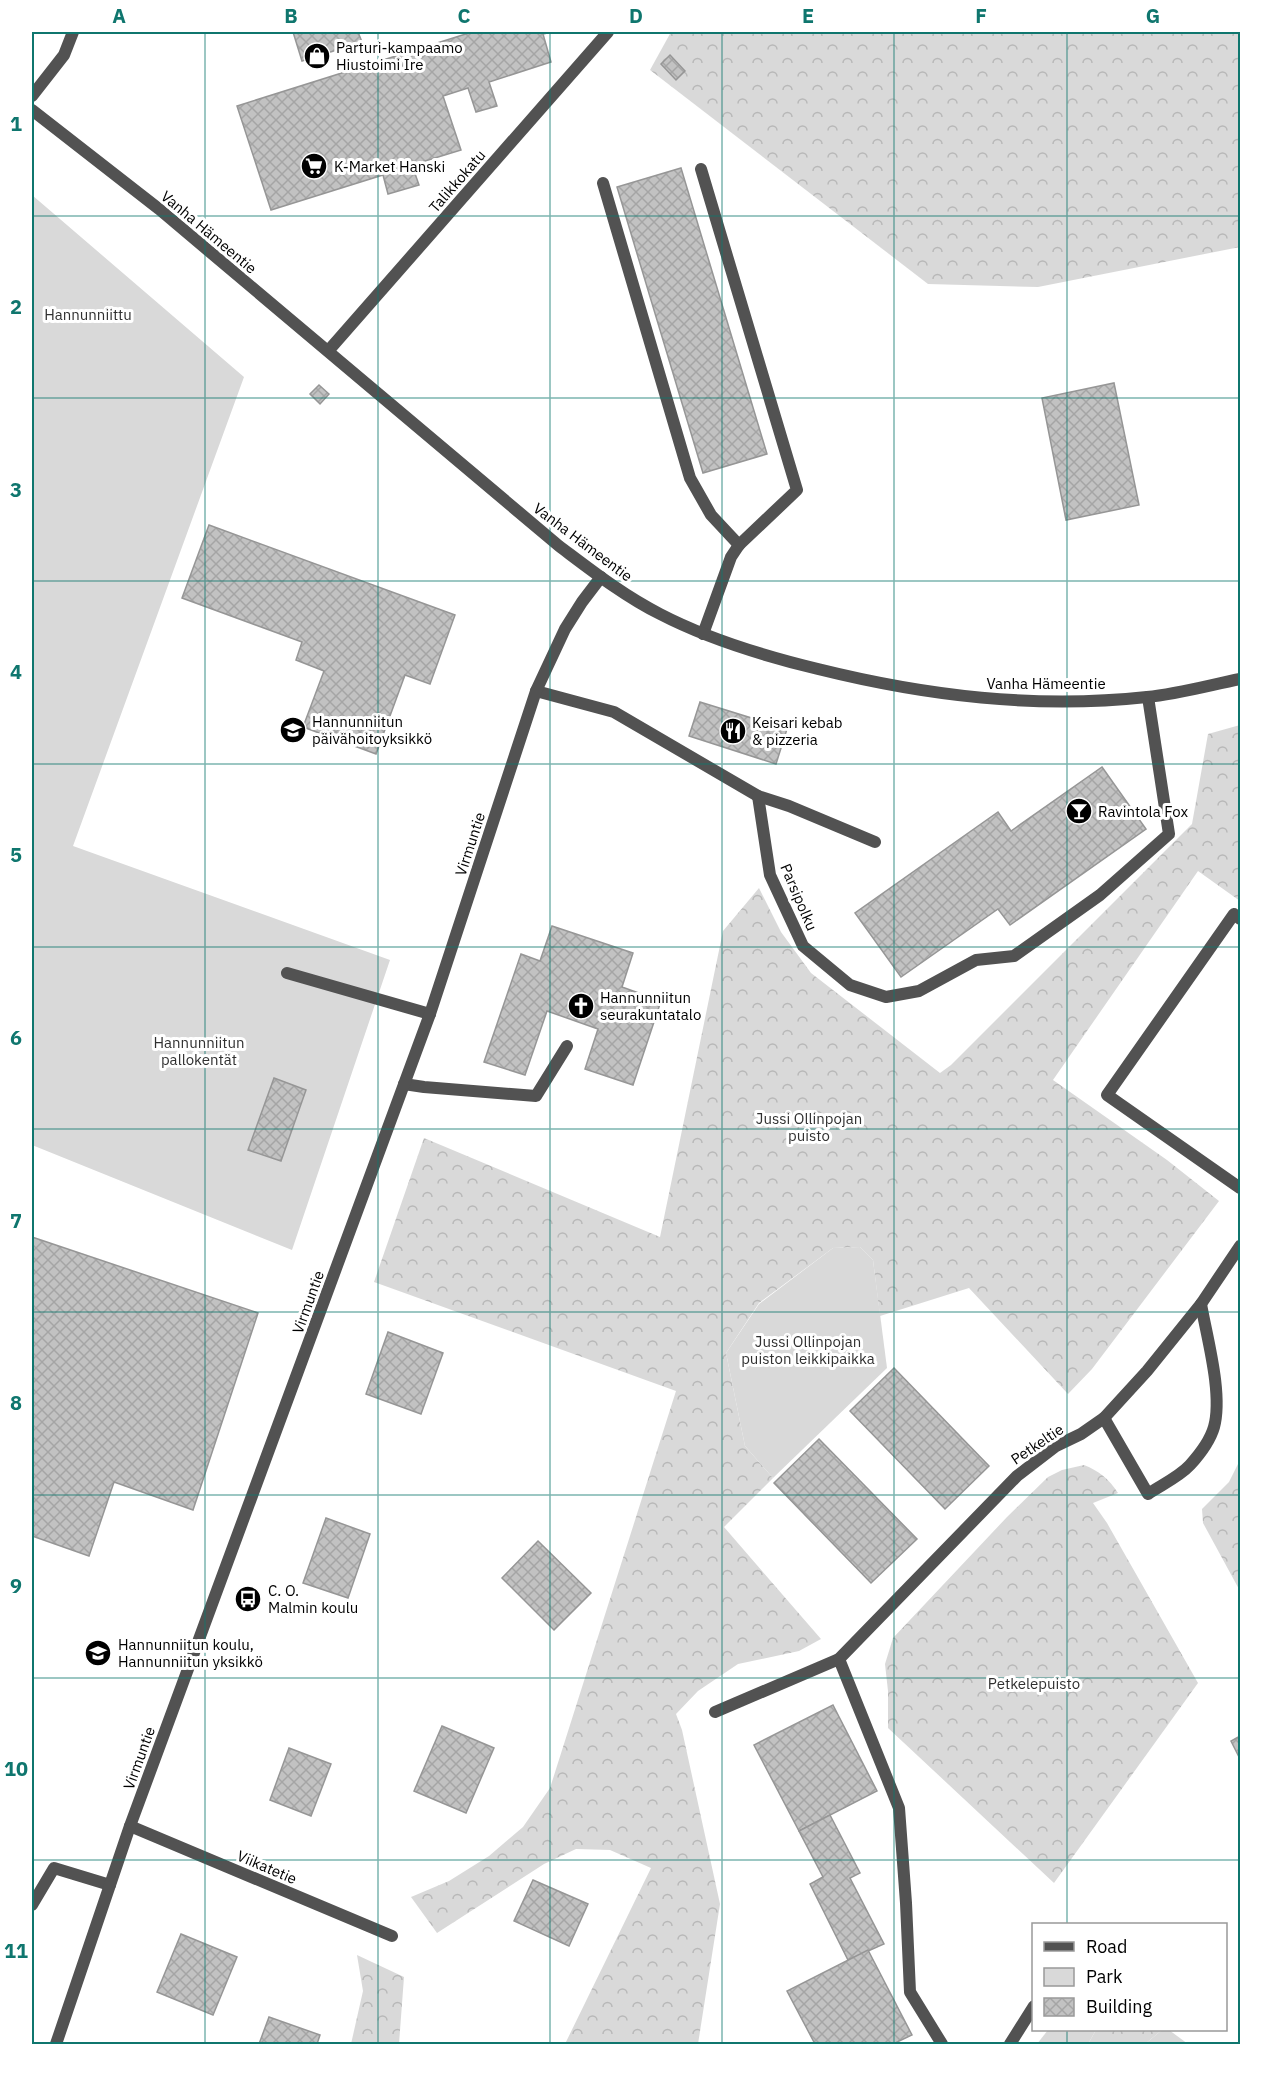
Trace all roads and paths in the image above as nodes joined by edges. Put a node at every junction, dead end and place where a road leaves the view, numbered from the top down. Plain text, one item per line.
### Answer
1 (73, 32) edge
2 (608, 32) edge
3 (32, 96) edge
4 (32, 110) edge
5 (701, 169) dead end
6 (603, 183) dead end
7 (329, 350) junction
8 (739, 545) junction
9 (601, 578) junction
10 (703, 634) junction
11 (1240, 679) edge
12 (536, 691) junction
13 (1148, 697) junction
14 (758, 796) junction
15 (875, 842) dead end
16 (1240, 919) edge
17 (286, 973) dead end
18 (430, 1014) junction
19 (567, 1046) dead end
20 (404, 1084) junction
21 (1240, 1188) edge
22 (1240, 1246) edge
23 (1201, 1304) junction
24 (1104, 1418) junction
25 (839, 1659) junction
26 (715, 1712) dead end
27 (130, 1826) junction
28 (110, 1885) junction
29 (32, 1905) edge
30 (392, 1936) dead end
31 (1032, 2009) edge
32 (56, 2044) edge
33 (942, 2044) edge
34 (1010, 2044) edge

1 - 3 street
2 - 7 street, Talikkokatu
4 - 7 street, Vanha Hämeentie
5 - 8 street
6 - 8 street
7 - 9 street, Vanha Hämeentie
8 - 10 street
9 - 10 street, Vanha Hämeentie
9 - 12 street, Virmuntie
10 - 13 street, Vanha Hämeentie
11 - 13 street, Vanha Hämeentie
12 - 14 street
12 - 18 street, Virmuntie
13 - 14 street, Parsipolku
14 - 15 street
16 - 21 street
17 - 18 street
18 - 20 street, Virmuntie
19 - 20 street
20 - 27 street, Virmuntie
22 - 23 street, Petkeltie
23 - 24 street, Petkeltie
23 - 24 street
24 - 25 street, Petkeltie
25 - 26 street
25 - 33 street
27 - 28 street, Virmuntie
27 - 30 street, Viikatetie
28 - 29 street
28 - 32 street, Virmuntie
31 - 34 street

